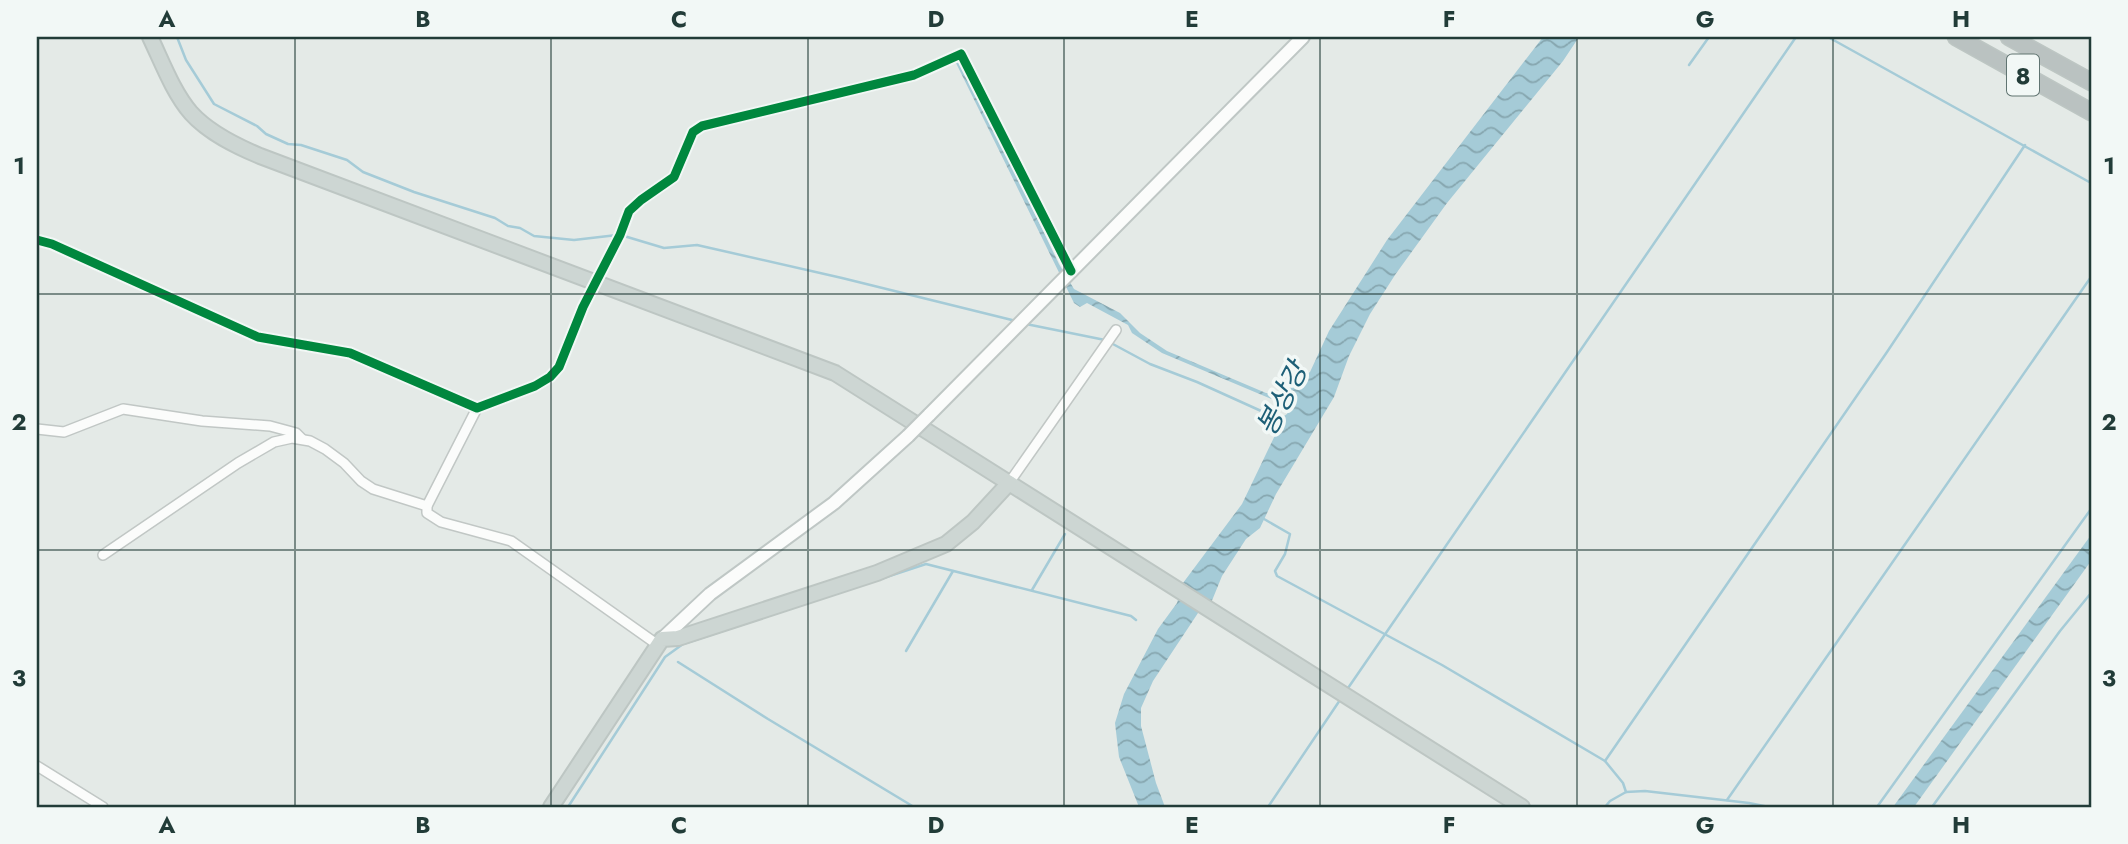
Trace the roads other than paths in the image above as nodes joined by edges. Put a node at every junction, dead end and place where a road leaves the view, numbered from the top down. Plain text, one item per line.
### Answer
1 (150, 37) edge
2 (1303, 37) edge
3 (1956, 37) edge
4 (2009, 37) edge
5 (2091, 82) edge
6 (2091, 112) edge
7 (37, 240) edge
8 (1070, 272) junction
9 (595, 283) junction
10 (1116, 330) dead end
11 (477, 408) junction
12 (37, 429) edge
13 (303, 440) junction
14 (1001, 478) junction
15 (427, 506) junction
16 (103, 555) dead end
17 (660, 642) junction
18 (37, 766) edge
19 (103, 807) edge
20 (551, 807) edge
21 (1522, 807) edge

1 - 9 main road
2 - 8 main road
3 - 6 highway, 8
4 - 5 highway, 8
7 - 11 street
8 - 9 street
8 - 17 main road, bridge
9 - 11 street
9 - 14 main road
10 - 14 street
11 - 15 street
12 - 13 street
13 - 15 street
13 - 16 street
14 - 17 main road
14 - 21 main road
15 - 17 street
17 - 20 main road
18 - 19 street

